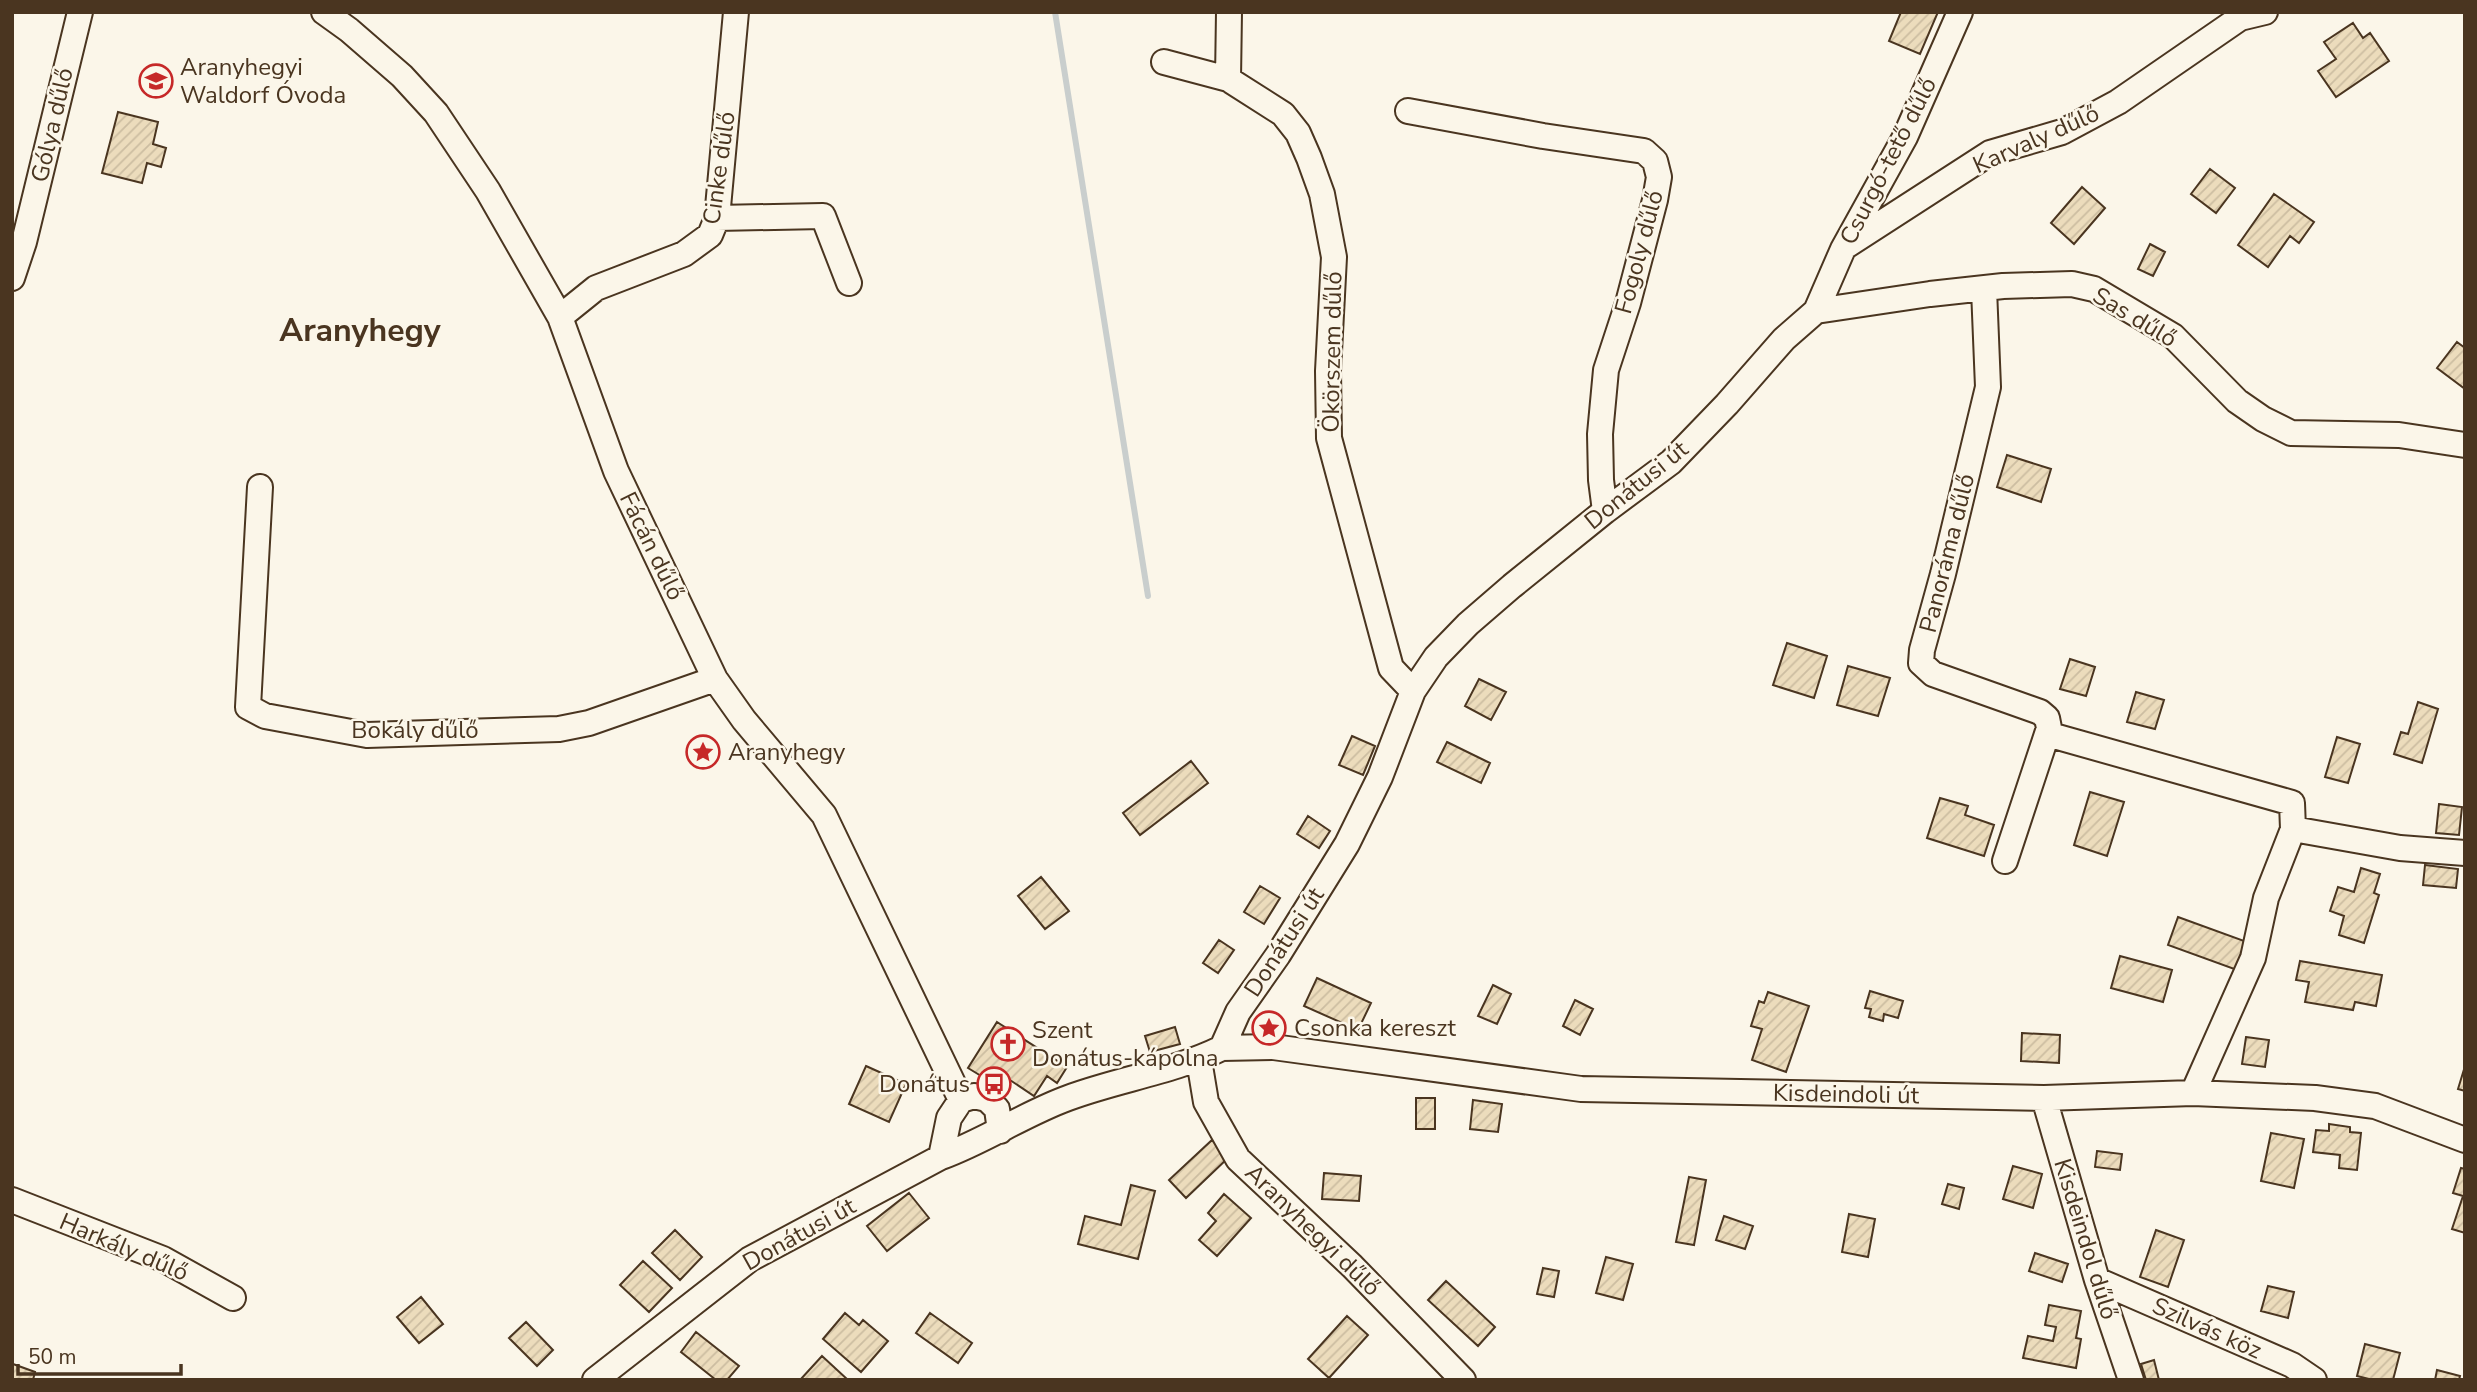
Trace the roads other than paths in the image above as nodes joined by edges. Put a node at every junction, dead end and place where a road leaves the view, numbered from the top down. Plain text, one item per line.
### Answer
1 (79, 12) edge
2 (324, 12) edge
3 (736, 12) edge
4 (1229, 12) edge
5 (1960, 12) edge
6 (2265, 12) edge
7 (1164, 62) dead end
8 (1228, 79) junction
9 (1408, 111) dead end
10 (717, 218) junction
11 (1843, 249) junction
12 (12, 278) edge
13 (849, 284) dead end
14 (1984, 289) junction
15 (1816, 311) junction
16 (560, 317) junction
17 (2465, 445) edge
18 (260, 487) dead end
19 (1605, 511) junction
20 (715, 679) junction
21 (1413, 691) junction
22 (2047, 734) junction
23 (2293, 829) junction
24 (2465, 853) edge
25 (2005, 861) dead end
26 (1222, 1048) junction
27 (1199, 1060) junction
28 (2193, 1093) junction
29 (2044, 1098) junction
30 (961, 1100) junction
31 (1000, 1130) junction
32 (2465, 1140) edge
33 (941, 1157) junction
34 (12, 1200) edge
35 (2097, 1280) junction
36 (233, 1298) dead end
37 (595, 1380) edge
38 (1463, 1380) edge
39 (2131, 1380) edge
40 (2314, 1380) edge

1 - 12 street, Gólya dűlő
2 - 16 street, Fácán dűlő
3 - 10 street, Cinke dűlő
4 - 8 street
5 - 11 street, Csurgó-tető dűlő
6 - 11 street, Karvaly dűlő
7 - 8 street, Ökörszem dűlő
8 - 21 street, Ökörszem dűlő
9 - 19 street, Fogoly dűlő
10 - 13 street
10 - 16 street, Cinke dűlő
11 - 15 street, Csurgó-tető dűlő
14 - 15 street, Sas dűlő
14 - 17 street, Sas dűlő
14 - 22 street, Panoráma dűlő
15 - 19 street, Donátusi út
16 - 20 street, Fácán dűlő
18 - 20 street, Bokály dűlő
19 - 21 street, Donátusi út
20 - 30 street, Fácán dűlő
21 - 26 street, Donátusi út
22 - 23 street
22 - 25 street
23 - 24 street
23 - 28 street
26 - 27 street, Donátusi út
26 - 29 street, Kisdeindoli út
27 - 31 street, Donátusi út
27 - 38 street, Aranyhegyi dűlő
28 - 29 street, Kisdeindoli út
28 - 32 street, Kisdeindoli út
29 - 35 street, Kisdeindol dűlő
30 - 31 street
30 - 33 street
31 - 33 street, Donátusi út
33 - 37 street, Donátusi út
34 - 36 street, Harkály dűlő
35 - 39 street, Kisdeindol dűlő
35 - 40 street, Szilvás köz

